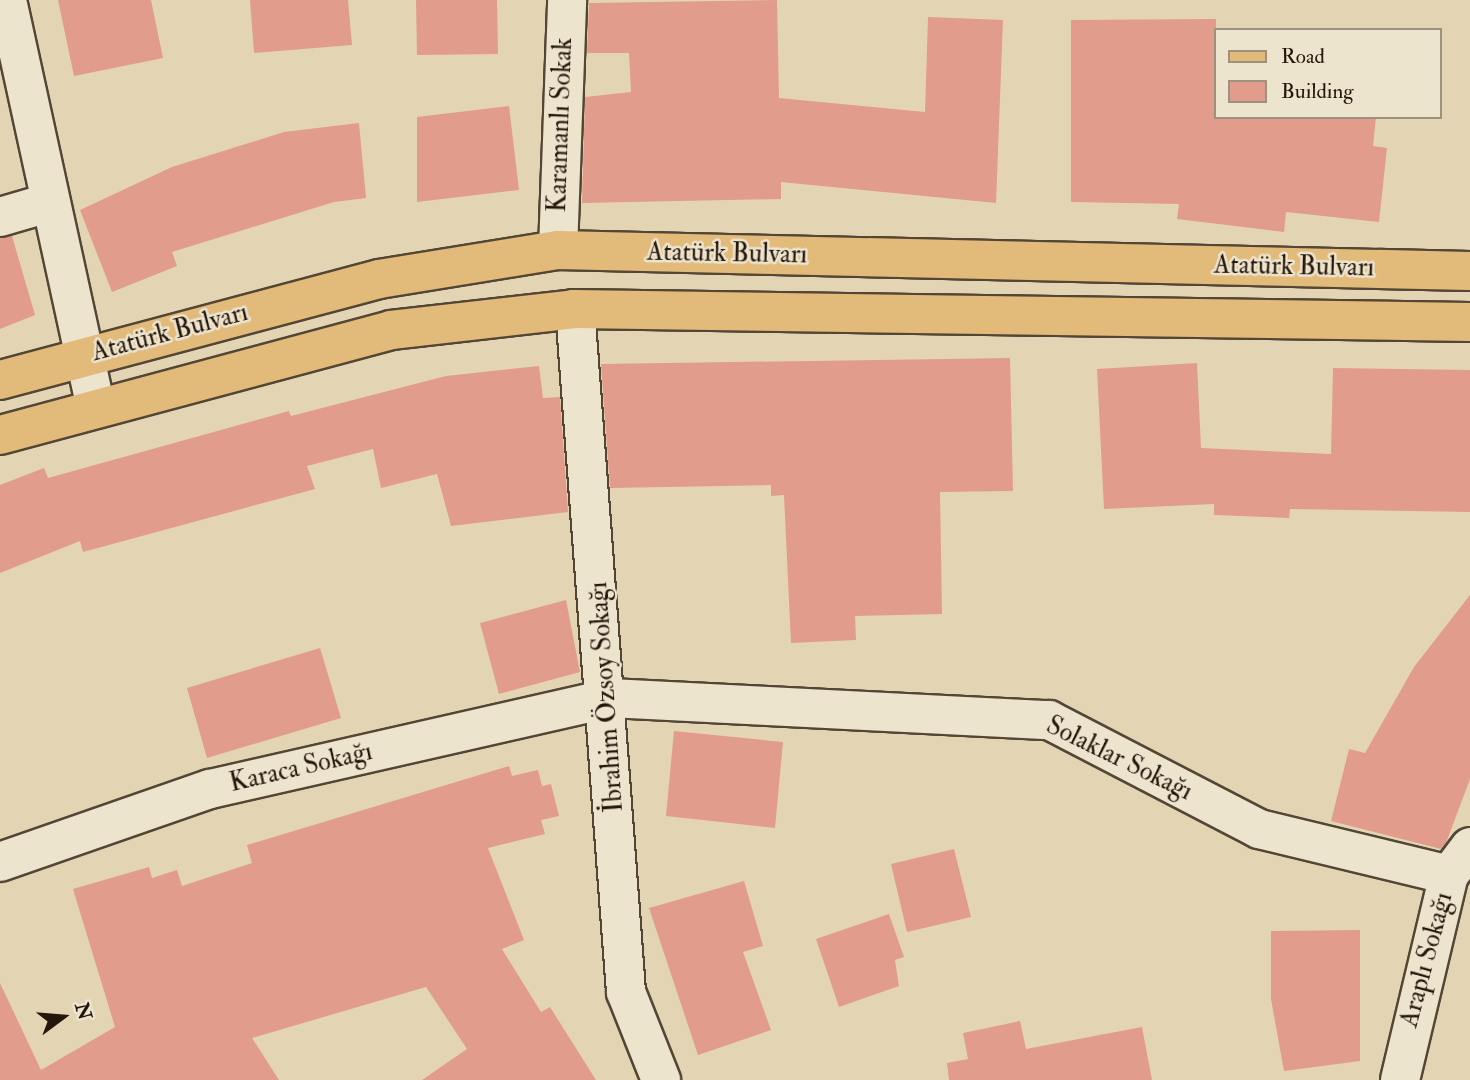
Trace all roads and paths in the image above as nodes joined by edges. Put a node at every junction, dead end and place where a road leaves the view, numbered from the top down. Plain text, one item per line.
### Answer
1 (7, 0) edge
2 (567, 0) edge
3 (48, 203) junction
4 (0, 217) edge
5 (558, 250) junction
6 (1470, 271) edge
7 (575, 309) junction
8 (1470, 322) edge
9 (83, 356) junction
10 (0, 380) edge
11 (96, 407) junction
12 (0, 435) edge
13 (609, 698) junction
14 (1460, 861) edge
15 (0, 862) edge
16 (661, 1080) edge
17 (1400, 1080) edge

1 - 3 street
2 - 5 street, Karamanlı Sokak
3 - 4 street
3 - 9 street
5 - 6 main road, Atatürk Bulvarı
5 - 9 main road, Atatürk Bulvarı
7 - 8 main road, Atatürk Bulvarı
7 - 11 main road, Atatürk Bulvarı
7 - 13 street, İbrahim Özsoy Sokağı
9 - 10 main road, Atatürk Bulvarı
9 - 11 street
11 - 12 main road, Atatürk Bulvarı
13 - 14 street, Solaklar Sokağı
13 - 15 street, Karaca Sokağı
13 - 16 street, İbrahim Özsoy Sokağı
14 - 17 street, Araplı Sokağı

